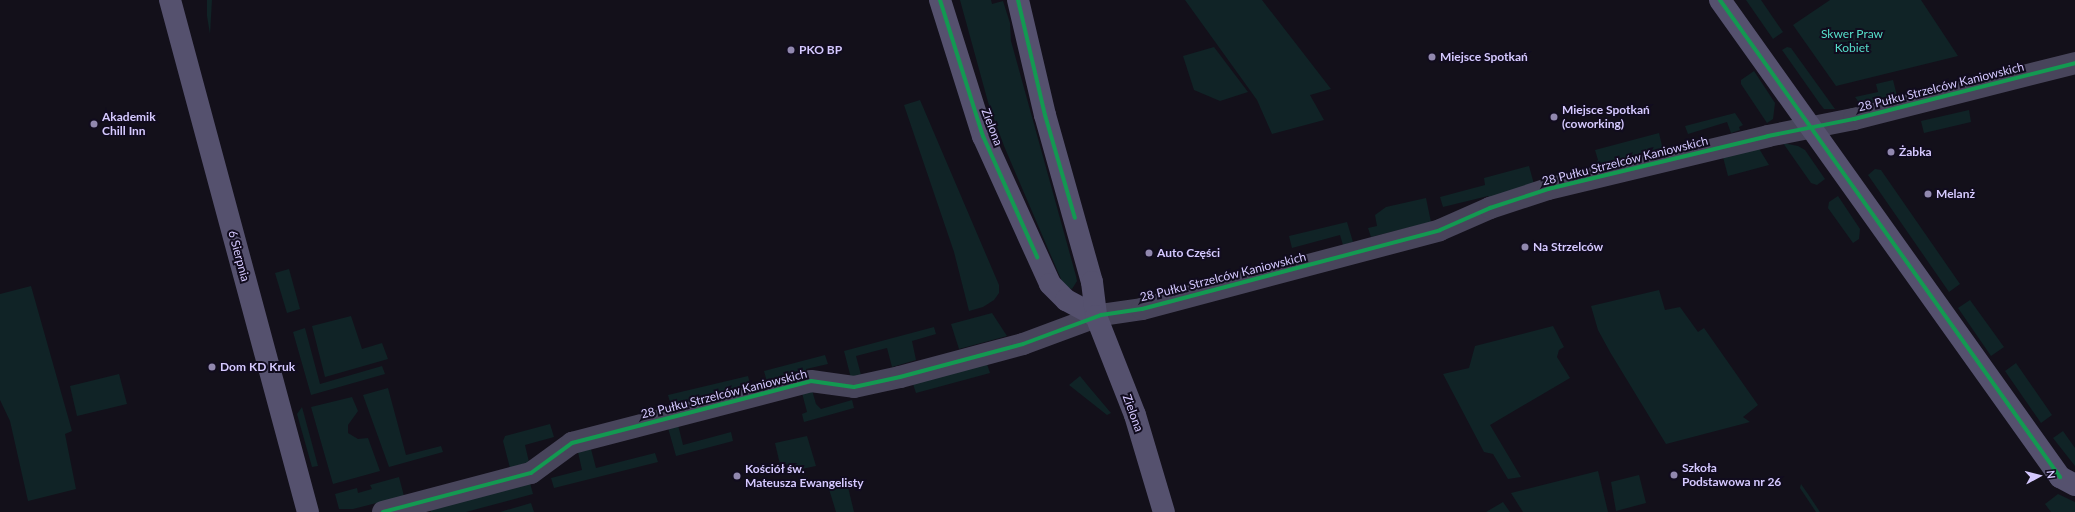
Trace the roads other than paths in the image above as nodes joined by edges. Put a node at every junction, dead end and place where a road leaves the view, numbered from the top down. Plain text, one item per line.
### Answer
1 (170, 0) edge
2 (940, 0) edge
3 (1018, 0) edge
4 (1720, 0) edge
5 (2075, 63) edge
6 (1811, 128) junction
7 (1096, 316) junction
8 (2075, 485) edge
9 (308, 512) edge
10 (383, 512) edge
11 (1164, 512) edge

1 - 9 street, 6 Sierpnia
2 - 7 street, Zielona
3 - 7 street, Zielona
4 - 6 street
5 - 6 street, 28 Pułku Strzelców Kaniowskich
6 - 7 street, 28 Pułku Strzelców Kaniowskich
6 - 8 street
7 - 10 street, 28 Pułku Strzelców Kaniowskich
7 - 11 street, Zielona

